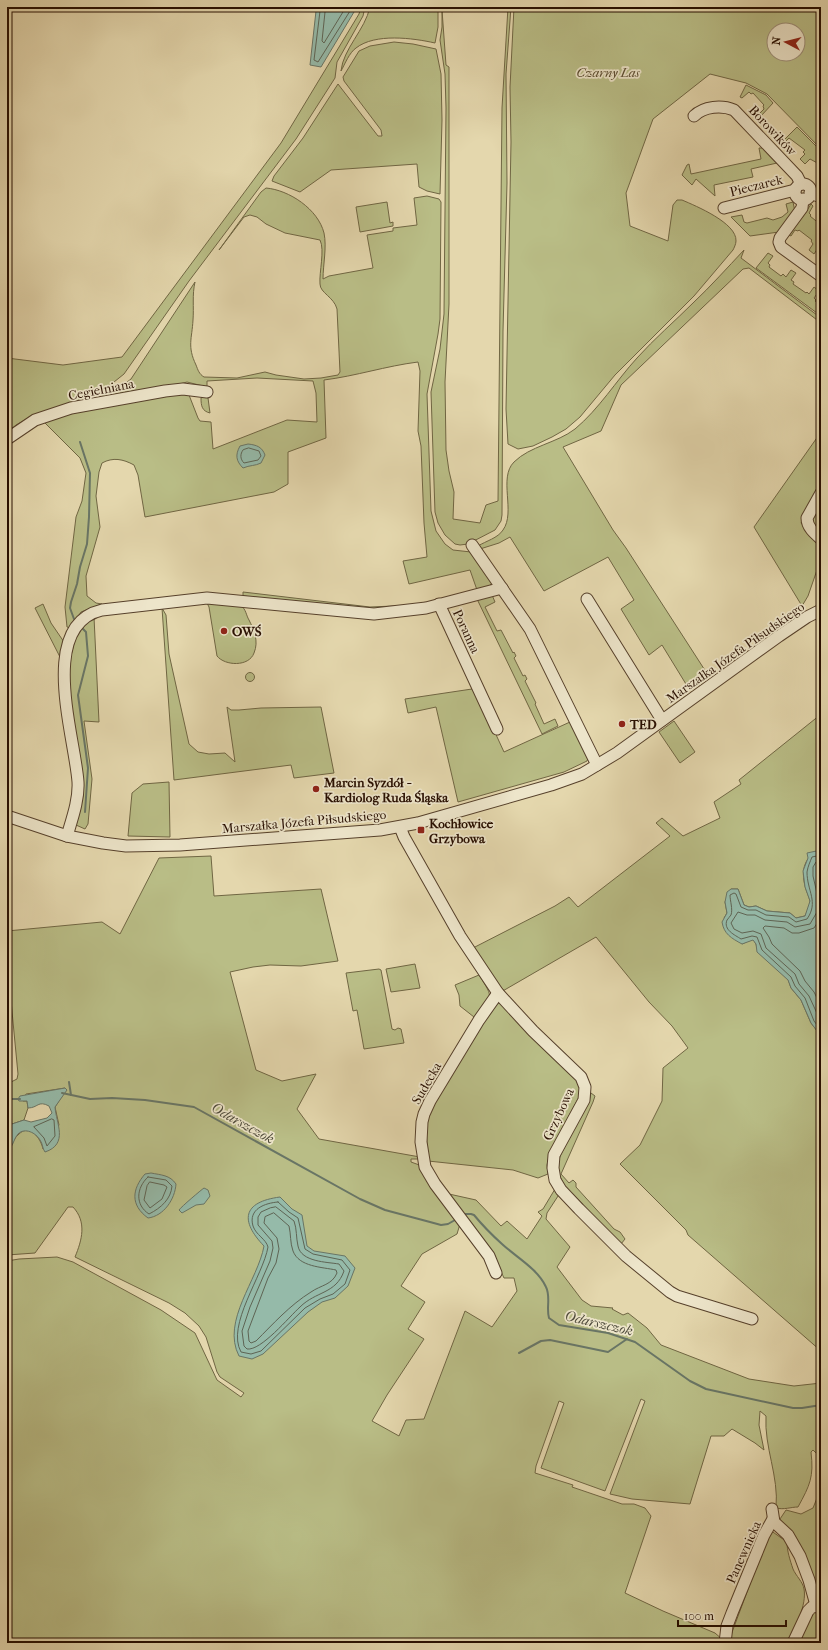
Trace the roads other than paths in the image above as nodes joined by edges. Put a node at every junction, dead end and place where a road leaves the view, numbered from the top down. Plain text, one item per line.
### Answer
1 (694, 116) dead end
2 (798, 187) junction
3 (807, 196) junction
4 (821, 197) edge
5 (724, 208) dead end
6 (821, 276) edge
7 (207, 392) dead end
8 (7, 439) edge
9 (821, 492) edge
10 (821, 539) edge
11 (472, 545) dead end
12 (502, 588) junction
13 (587, 599) dead end
14 (439, 604) junction
15 (821, 610) edge
16 (662, 720) junction
17 (497, 729) dead end
18 (598, 765) junction
19 (7, 816) edge
20 (400, 827) junction
21 (67, 836) junction
22 (498, 993) junction
23 (496, 1273) dead end
24 (752, 1319) dead end
25 (819, 1606) edge
26 (725, 1643) edge
27 (793, 1643) edge

1 - 2 street, Borowików
2 - 3 street, Borowików
2 - 5 street, Pieczarek
3 - 4 street
3 - 6 street
7 - 8 street, Cegielniana
9 - 10 street
11 - 12 street
12 - 14 street, Poranna
12 - 18 street
13 - 16 street
14 - 17 street, Poranna
14 - 21 street
15 - 16 street, Marszałka Józefa Piłsudskiego
16 - 18 street, Marszałka Józefa Piłsudskiego
18 - 20 street, Marszałka Józefa Piłsudskiego
19 - 21 street, Marszałka Józefa Piłsudskiego
20 - 21 street, Marszałka Józefa Piłsudskiego
20 - 22 street, Grzybowa
22 - 23 street, Sudecka
22 - 24 street, Grzybowa
25 - 26 street, Panewnicka
25 - 27 street

